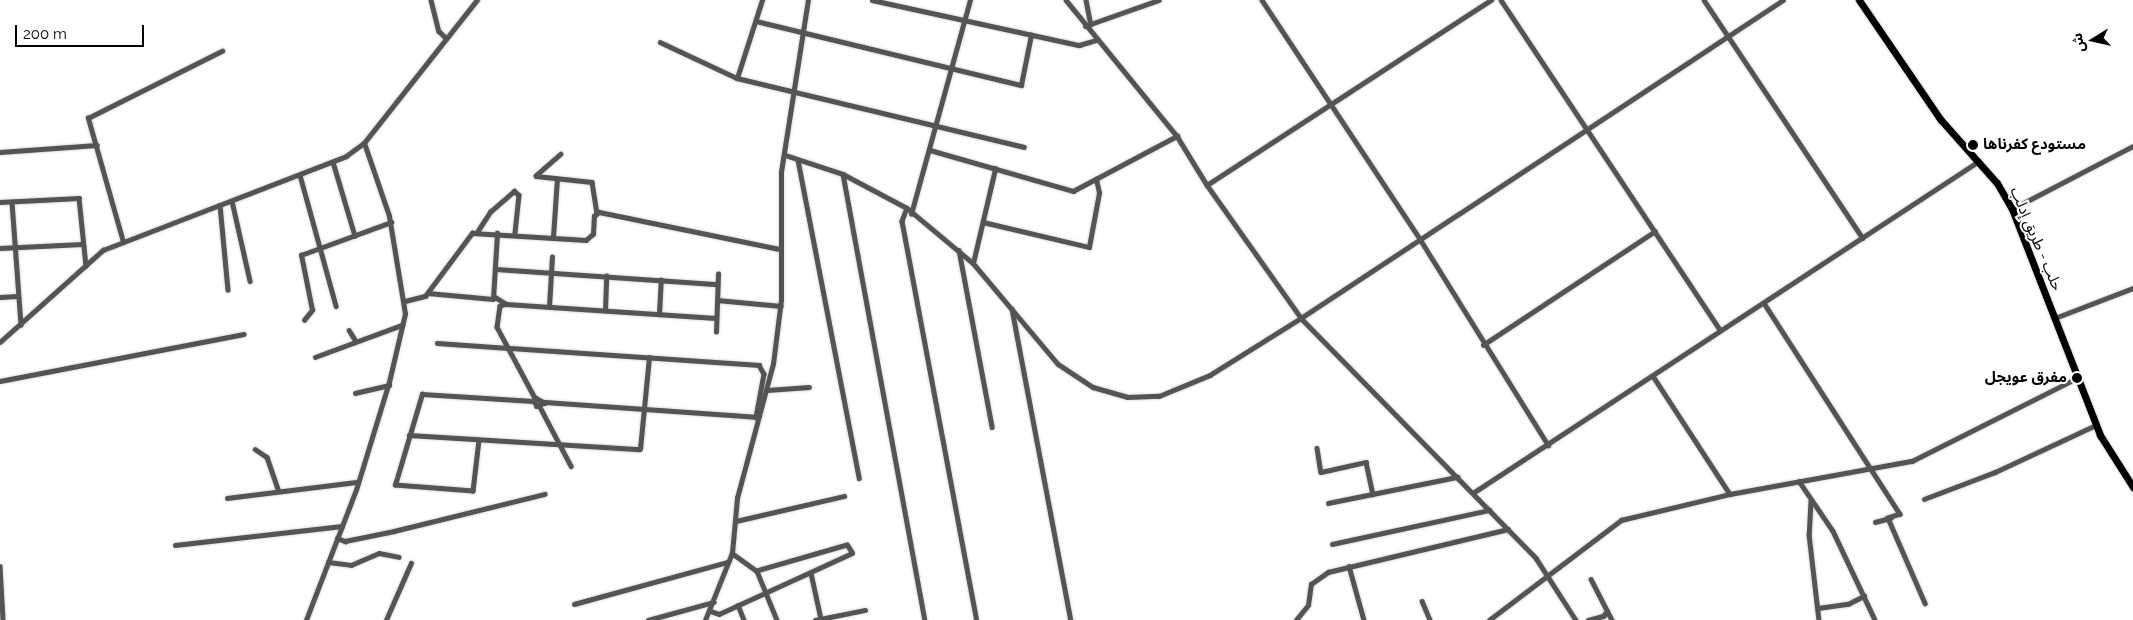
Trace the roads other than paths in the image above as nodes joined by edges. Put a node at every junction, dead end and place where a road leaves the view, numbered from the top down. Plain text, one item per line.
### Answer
1 (431, 0) edge
2 (477, 0) edge
3 (762, 0) edge
4 (808, 0) edge
5 (872, 0) edge
6 (970, 0) edge
7 (1066, 0) edge
8 (1086, 0) edge
9 (1159, 0) edge
10 (1262, 0) edge
11 (1491, 0) edge
12 (1501, 0) edge
13 (1704, 0) edge
14 (1783, 0) edge
15 (1859, 0) edge
16 (1145, 3) edge
17 (756, 21) junction
18 (964, 22) junction
19 (1088, 26) junction
20 (803, 34) junction
21 (445, 36) junction
22 (1031, 36) junction
23 (1728, 36) junction
24 (1097, 40) junction
25 (660, 42) dead end
26 (222, 51) dead end
27 (951, 70) junction
28 (736, 78) junction
29 (793, 92) junction
30 (1329, 105) junction
31 (936, 126) junction
32 (1588, 130) junction
33 (1177, 136) junction
34 (364, 143) junction
35 (97, 145) junction
36 (2133, 146) edge
37 (1024, 147) dead end
38 (930, 150) junction
39 (0, 152) edge
40 (561, 154) dead end
41 (785, 155) junction
42 (798, 160) junction
43 (1979, 161) junction
44 (333, 162) junction
45 (995, 169) junction
46 (843, 174) junction
47 (300, 175) junction
48 (557, 179) junction
49 (1096, 179) junction
50 (1207, 185) junction
51 (232, 201) junction
52 (0, 202) edge
53 (12, 202) junction
54 (220, 205) junction
55 (907, 208) junction
56 (2012, 210) junction
57 (597, 213) junction
58 (911, 214) junction
59 (390, 222) junction
60 (983, 222) junction
61 (1655, 231) junction
62 (477, 232) junction
63 (497, 233) junction
64 (515, 234) junction
65 (355, 236) junction
66 (553, 237) junction
67 (1863, 238) junction
68 (1420, 239) junction
69 (123, 242) junction
70 (82, 244) junction
71 (14, 247) junction
72 (0, 248) edge
73 (320, 248) junction
74 (779, 249) junction
75 (958, 249) junction
76 (552, 257) dead end
77 (973, 263) junction
78 (86, 266) junction
79 (496, 269) junction
80 (551, 272) junction
81 (718, 274) dead end
82 (606, 276) junction
83 (661, 280) junction
84 (250, 281) dead end
85 (717, 284) junction
86 (2133, 288) edge
87 (228, 290) dead end
88 (428, 293) junction
89 (0, 296) edge
90 (17, 296) junction
91 (495, 296) junction
92 (717, 300) junction
93 (405, 301) junction
94 (1764, 303) junction
95 (506, 304) junction
96 (336, 306) dead end
97 (781, 306) junction
98 (549, 307) junction
99 (1012, 309) junction
100 (605, 311) junction
101 (659, 314) junction
102 (716, 318) junction
103 (1301, 318) junction
104 (2055, 318) junction
105 (304, 320) dead end
106 (21, 325) junction
107 (402, 325) junction
108 (349, 330) dead end
109 (1720, 330) junction
110 (716, 332) dead end
111 (242, 334) dead end
112 (356, 341) junction
113 (0, 342) edge
114 (437, 343) dead end
115 (1483, 345) junction
116 (508, 348) junction
117 (315, 356) dead end
118 (649, 358) junction
119 (1653, 376) junction
120 (2077, 378) junction
121 (0, 381) edge
122 (388, 384) junction
123 (809, 386) dead end
124 (768, 390) junction
125 (355, 393) dead end
126 (534, 400) junction
127 (545, 402) junction
128 (539, 405) junction
129 (645, 408) junction
130 (759, 417) junction
131 (2096, 425) junction
132 (992, 427) dead end
133 (409, 434) junction
134 (479, 440) junction
135 (559, 444) junction
136 (1548, 444) junction
137 (1316, 448) dead end
138 (255, 449) dead end
139 (571, 466) dead end
140 (1874, 470) junction
141 (1456, 477) junction
142 (859, 478) dead end
143 (1798, 481) junction
144 (358, 482) junction
145 (2133, 487) edge
146 (279, 491) junction
147 (1473, 493) junction
148 (545, 494) dead end
149 (1373, 494) junction
150 (1730, 494) junction
151 (844, 496) dead end
152 (228, 498) dead end
153 (1924, 499) dead end
154 (1811, 501) junction
155 (1328, 503) dead end
156 (1489, 510) junction
157 (1890, 518) junction
158 (736, 521) junction
159 (1875, 522) dead end
160 (342, 526) junction
161 (1508, 529) junction
162 (337, 538) junction
163 (1332, 544) dead end
164 (175, 545) dead end
165 (732, 553) junction
166 (398, 558) dead end
167 (328, 562) junction
168 (728, 562) junction
169 (411, 564) dead end
170 (0, 566) edge
171 (1349, 566) junction
172 (757, 571) junction
173 (811, 573) junction
174 (1548, 574) junction
175 (1591, 579) dead end
176 (766, 591) junction
177 (1864, 596) junction
178 (1422, 601) dead end
179 (714, 602) junction
180 (1925, 603) dead end
181 (574, 604) dead end
182 (738, 605) junction
183 (1818, 608) junction
184 (865, 610) dead end
185 (710, 611) junction
186 (1607, 611) junction
187 (708, 619) edge
188 (822, 619) junction
189 (3, 620) edge
190 (306, 620) edge
191 (386, 620) edge
192 (648, 620) edge
193 (744, 620) edge
194 (777, 620) edge
195 (815, 620) edge
196 (925, 620) edge
197 (977, 620) edge
198 (1070, 620) edge
199 (1296, 620) edge
200 (1364, 620) edge
201 (1430, 620) edge
202 (1489, 620) edge
203 (1576, 620) edge
204 (1588, 620) edge
205 (1612, 620) edge
206 (1819, 620) edge
207 (1875, 620) edge

1 - 21 street
2 - 21 street
3 - 17 street
4 - 20 street
5 - 18 street
6 - 18 street
7 - 19 street
8 - 19 street
9 - 16 street
10 - 30 street
11 - 30 street
12 - 32 street
13 - 23 street
14 - 23 street
15 - 43 highway, حلب - طريق إدلب
16 - 19 street
17 - 20 street
17 - 28 street
18 - 22 street
18 - 27 street
19 - 24 street
20 - 27 street
20 - 29 street
21 - 34 street
22 - 24 street
22 - 27 street
23 - 32 street
23 - 67 street
24 - 33 street
25 - 28 street
26 - 35 street
27 - 31 street
28 - 29 street
29 - 31 street
29 - 41 street
30 - 50 street
30 - 68 street
31 - 37 street
31 - 38 street
32 - 61 street
32 - 68 street
33 - 49 street
33 - 50 street
34 - 44 street
34 - 59 street
35 - 39 street
35 - 69 street
36 - 56 street
38 - 45 street
38 - 58 street
40 - 48 street
41 - 42 street
41 - 74 street
42 - 46 street
42 - 142 street
43 - 56 highway, حلب - طريق إدلب
43 - 67 street
44 - 47 street
44 - 65 street
45 - 49 street
45 - 60 street
46 - 55 street
46 - 196 street
47 - 51 street
47 - 73 street
48 - 57 street
48 - 66 street
49 - 60 street
50 - 103 street
51 - 54 street
51 - 84 street
52 - 53 street
53 - 70 street
53 - 71 street
54 - 69 street
54 - 87 street
55 - 58 street
55 - 197 street
56 - 104 highway, حلب - طريق إدلب
57 - 66 street
57 - 74 street
58 - 75 street
59 - 65 street
59 - 93 street
60 - 77 street
61 - 109 street
61 - 115 street
62 - 63 street
62 - 64 street
62 - 88 street
63 - 64 street
63 - 79 street
64 - 66 street
65 - 73 street
67 - 94 street
68 - 103 street
68 - 115 street
69 - 78 street
70 - 71 street
70 - 78 street
71 - 72 street
71 - 90 street
73 - 96 street
73 - 105 street
74 - 97 street
75 - 77 street
75 - 132 street
76 - 80 street
77 - 99 street
78 - 106 street
79 - 80 street
79 - 91 street
80 - 82 street
80 - 98 street
81 - 85 street
82 - 83 street
82 - 100 street
83 - 85 street
83 - 101 street
85 - 92 street
86 - 104 street
88 - 91 street
88 - 93 street
89 - 90 street
90 - 106 street
91 - 95 street
92 - 97 street
92 - 102 street
93 - 107 street
94 - 109 street
94 - 140 street
95 - 98 street
95 - 116 street
97 - 124 street
98 - 100 street
99 - 103 street
99 - 198 street
100 - 101 street
101 - 102 street
102 - 110 street
103 - 141 street
104 - 120 highway, حلب - طريق إدلب
106 - 113 street
107 - 112 street
107 - 122 street
108 - 112 street
109 - 119 street
111 - 121 street
112 - 117 street
114 - 116 street
115 - 136 street
116 - 118 street
116 - 126 street
118 - 129 street
118 - 130 street
119 - 136 street
119 - 150 street
120 - 131 highway, حلب - طريق إدلب
120 - 140 street
122 - 125 street
122 - 144 street
123 - 124 street
124 - 130 street
126 - 127 street
126 - 128 street
126 - 133 street
127 - 128 street
127 - 129 street
128 - 135 street
129 - 130 street
129 - 135 street
130 - 158 street
131 - 145 highway, حلب - طريق إدلب
131 - 153 street
133 - 134 street
133 - 134 street
134 - 135 street
135 - 139 street
136 - 147 street
137 - 149 street
138 - 146 street
140 - 143 street
140 - 157 street
141 - 147 street
141 - 149 street
143 - 150 street
143 - 154 street
144 - 146 street
144 - 160 street
146 - 152 street
147 - 156 street
148 - 162 street
149 - 155 street
150 - 174 street
151 - 158 street
154 - 177 street
154 - 183 street
156 - 161 street
156 - 163 street
157 - 159 street
157 - 180 street
158 - 165 street
160 - 162 street
160 - 164 street
161 - 171 street
161 - 174 street
162 - 167 street
165 - 168 street
165 - 172 street
166 - 167 street
167 - 190 street
168 - 179 street
168 - 181 street
169 - 191 street
170 - 189 street
171 - 199 street
171 - 200 street
172 - 173 street
172 - 176 street
173 - 176 street
173 - 188 street
174 - 202 street
174 - 203 street
175 - 186 street
176 - 182 street
176 - 194 street
177 - 183 street
177 - 207 street
178 - 201 street
179 - 185 street
179 - 192 street
182 - 185 street
182 - 193 street
183 - 206 street
184 - 188 street
185 - 187 street
186 - 204 street
186 - 205 street
188 - 195 street

